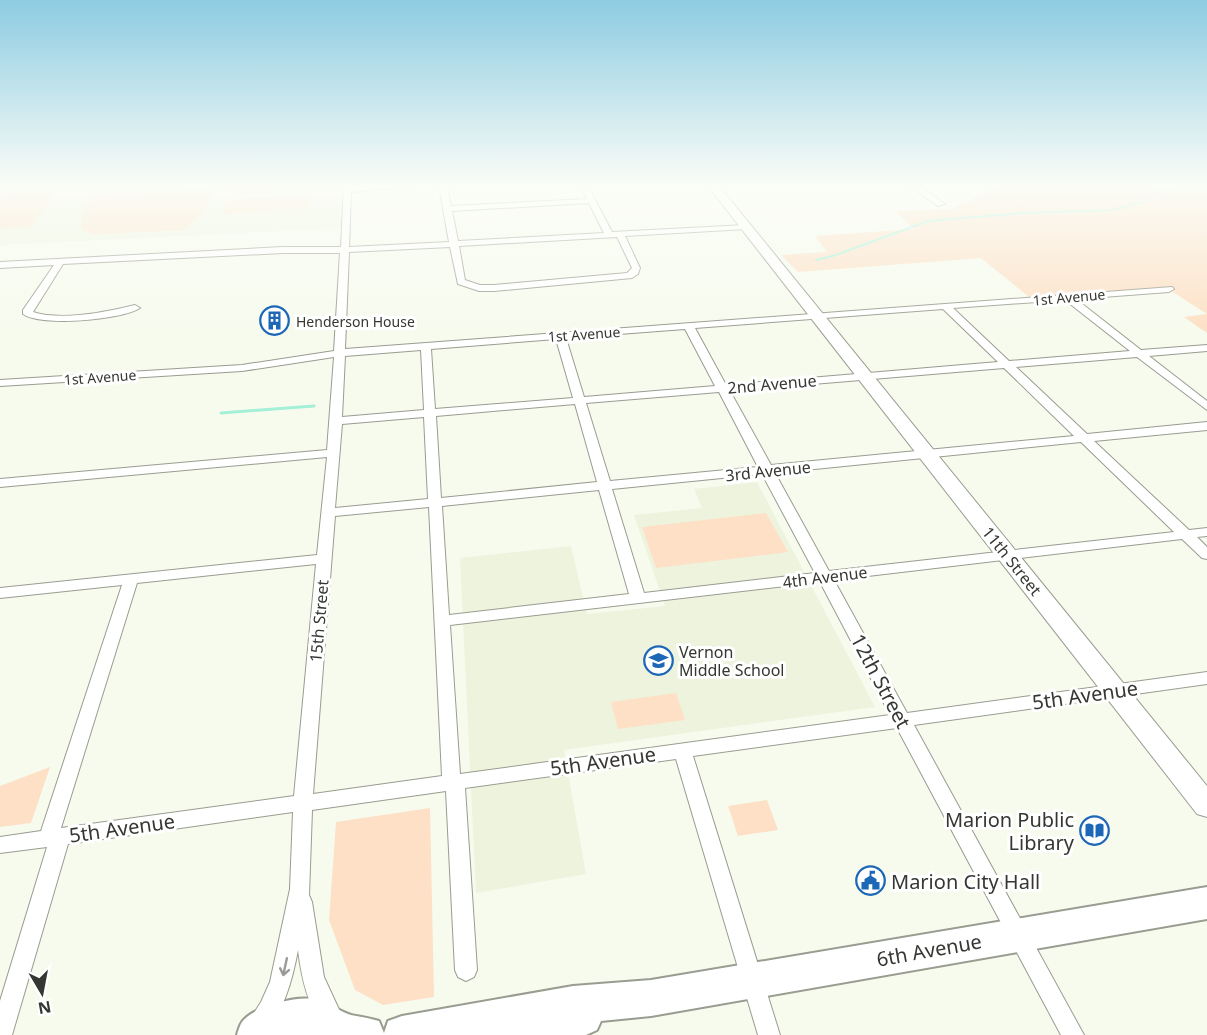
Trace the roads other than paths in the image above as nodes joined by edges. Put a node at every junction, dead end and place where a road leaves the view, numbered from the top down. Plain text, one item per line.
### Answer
1 (347, 234) edge
2 (452, 234) edge
3 (631, 234) edge
4 (752, 234) edge
5 (609, 235) joint
6 (620, 235) junction
7 (454, 244) junction
8 (346, 250) junction
9 (60, 262) junction
10 (0, 265) edge
11 (1169, 289) dead end
12 (1066, 297) junction
13 (946, 307) junction
14 (135, 309) dead end
15 (816, 317) junction
16 (689, 327) junction
17 (560, 336) junction
18 (426, 346) junction
19 (1207, 348) edge
20 (340, 353) junction
21 (1137, 353) junction
22 (1007, 364) junction
23 (864, 376) junction
24 (0, 384) edge
25 (722, 389) junction
26 (581, 401) junction
27 (1207, 407) edge
28 (430, 413) junction
29 (336, 421) junction
30 (1207, 426) edge
31 (1084, 438) junction
32 (333, 453) junction
33 (926, 454) junction
34 (768, 471) junction
35 (0, 483) edge
36 (604, 487) junction
37 (436, 503) junction
38 (328, 513) junction
39 (1207, 532) edge
40 (1185, 534) junction
41 (1007, 555) junction
42 (1207, 555) edge
43 (324, 559) junction
44 (825, 577) junction
45 (132, 580) junction
46 (0, 593) edge
47 (638, 598) junction
48 (442, 621) junction
49 (1207, 678) edge
50 (1115, 691) junction
51 (902, 719) junction
52 (682, 750) junction
53 (453, 782) junction
54 (303, 804) junction
55 (1207, 806) edge
56 (54, 838) junction
57 (0, 845) edge
58 (300, 888) junction
59 (1207, 903) edge
60 (1018, 934) junction
61 (466, 970) dead end
62 (753, 981) junction
63 (651, 998) junction
64 (346, 1033) edge
65 (2, 1035) edge
66 (254, 1035) edge
67 (402, 1035) edge
68 (504, 1035) edge
69 (769, 1035) edge
70 (1072, 1035) edge

1 - 8 street, 15th Street
2 - 7 street
3 - 6 street
4 - 15 street, 11th Street
5 - 6 street
5 - 7 street
6 - 7 street
7 - 8 street
8 - 9 street
8 - 20 street, 15th Street
9 - 10 street
9 - 14 street
11 - 12 street, 1st Avenue
12 - 13 street, 1st Avenue
12 - 21 street
13 - 15 street, 1st Avenue
13 - 22 street
15 - 16 street, 1st Avenue
15 - 23 street, 11th Street
16 - 17 street, 1st Avenue
16 - 25 street, 12th Street
17 - 18 street, 1st Avenue
17 - 26 street
18 - 20 street, 1st Avenue
18 - 28 street
19 - 21 street, 2nd Avenue
20 - 24 street, 1st Avenue
20 - 29 street, 15th Street
21 - 22 street, 2nd Avenue
21 - 27 street
22 - 23 street, 2nd Avenue
22 - 31 street
23 - 25 street, 2nd Avenue
23 - 33 street, 11th Street
25 - 26 street, 2nd Avenue
25 - 34 street, 12th Street
26 - 28 street, 2nd Avenue
26 - 36 street
28 - 29 street, 2nd Avenue
28 - 37 street
29 - 32 street, 15th Street
30 - 31 street, 3rd Avenue
31 - 33 street, 3rd Avenue
31 - 40 street
32 - 35 street
32 - 38 street, 15th Street
33 - 34 street, 3rd Avenue
33 - 41 street, 11th Street
34 - 36 street, 3rd Avenue
34 - 44 street, 12th Street
36 - 37 street, 3rd Avenue
36 - 47 street
37 - 38 street, 3rd Avenue
37 - 48 street
38 - 43 street, 15th Street
39 - 40 street, 4th Avenue
40 - 41 street, 4th Avenue
40 - 42 street
41 - 44 street, 4th Avenue
41 - 50 street, 11th Street
43 - 45 street
43 - 54 street, 15th Street
44 - 47 street, 4th Avenue
44 - 51 street, 12th Street
45 - 46 street
45 - 56 street
47 - 48 street, 4th Avenue
48 - 53 street
49 - 50 street, 5th Avenue
50 - 51 street, 5th Avenue
50 - 55 street, 11th Street
51 - 52 street, 5th Avenue
51 - 60 street, 12th Street
52 - 53 street, 5th Avenue
52 - 62 street
53 - 54 street, 5th Avenue
53 - 61 street
54 - 56 street, 5th Avenue
54 - 58 street, 15th Street
56 - 57 street, 5th Avenue
56 - 65 street
58 - 64 street, 15th Street
58 -> 66 street, 15th Street
59 - 60 main road, 6th Avenue
60 - 62 main road, 6th Avenue
60 - 70 street, 12th Street
62 - 63 main road, 6th Avenue
62 - 69 street
63 - 67 main road, 6th Avenue
63 - 68 main road, 6th Avenue
64 - 66 main road

